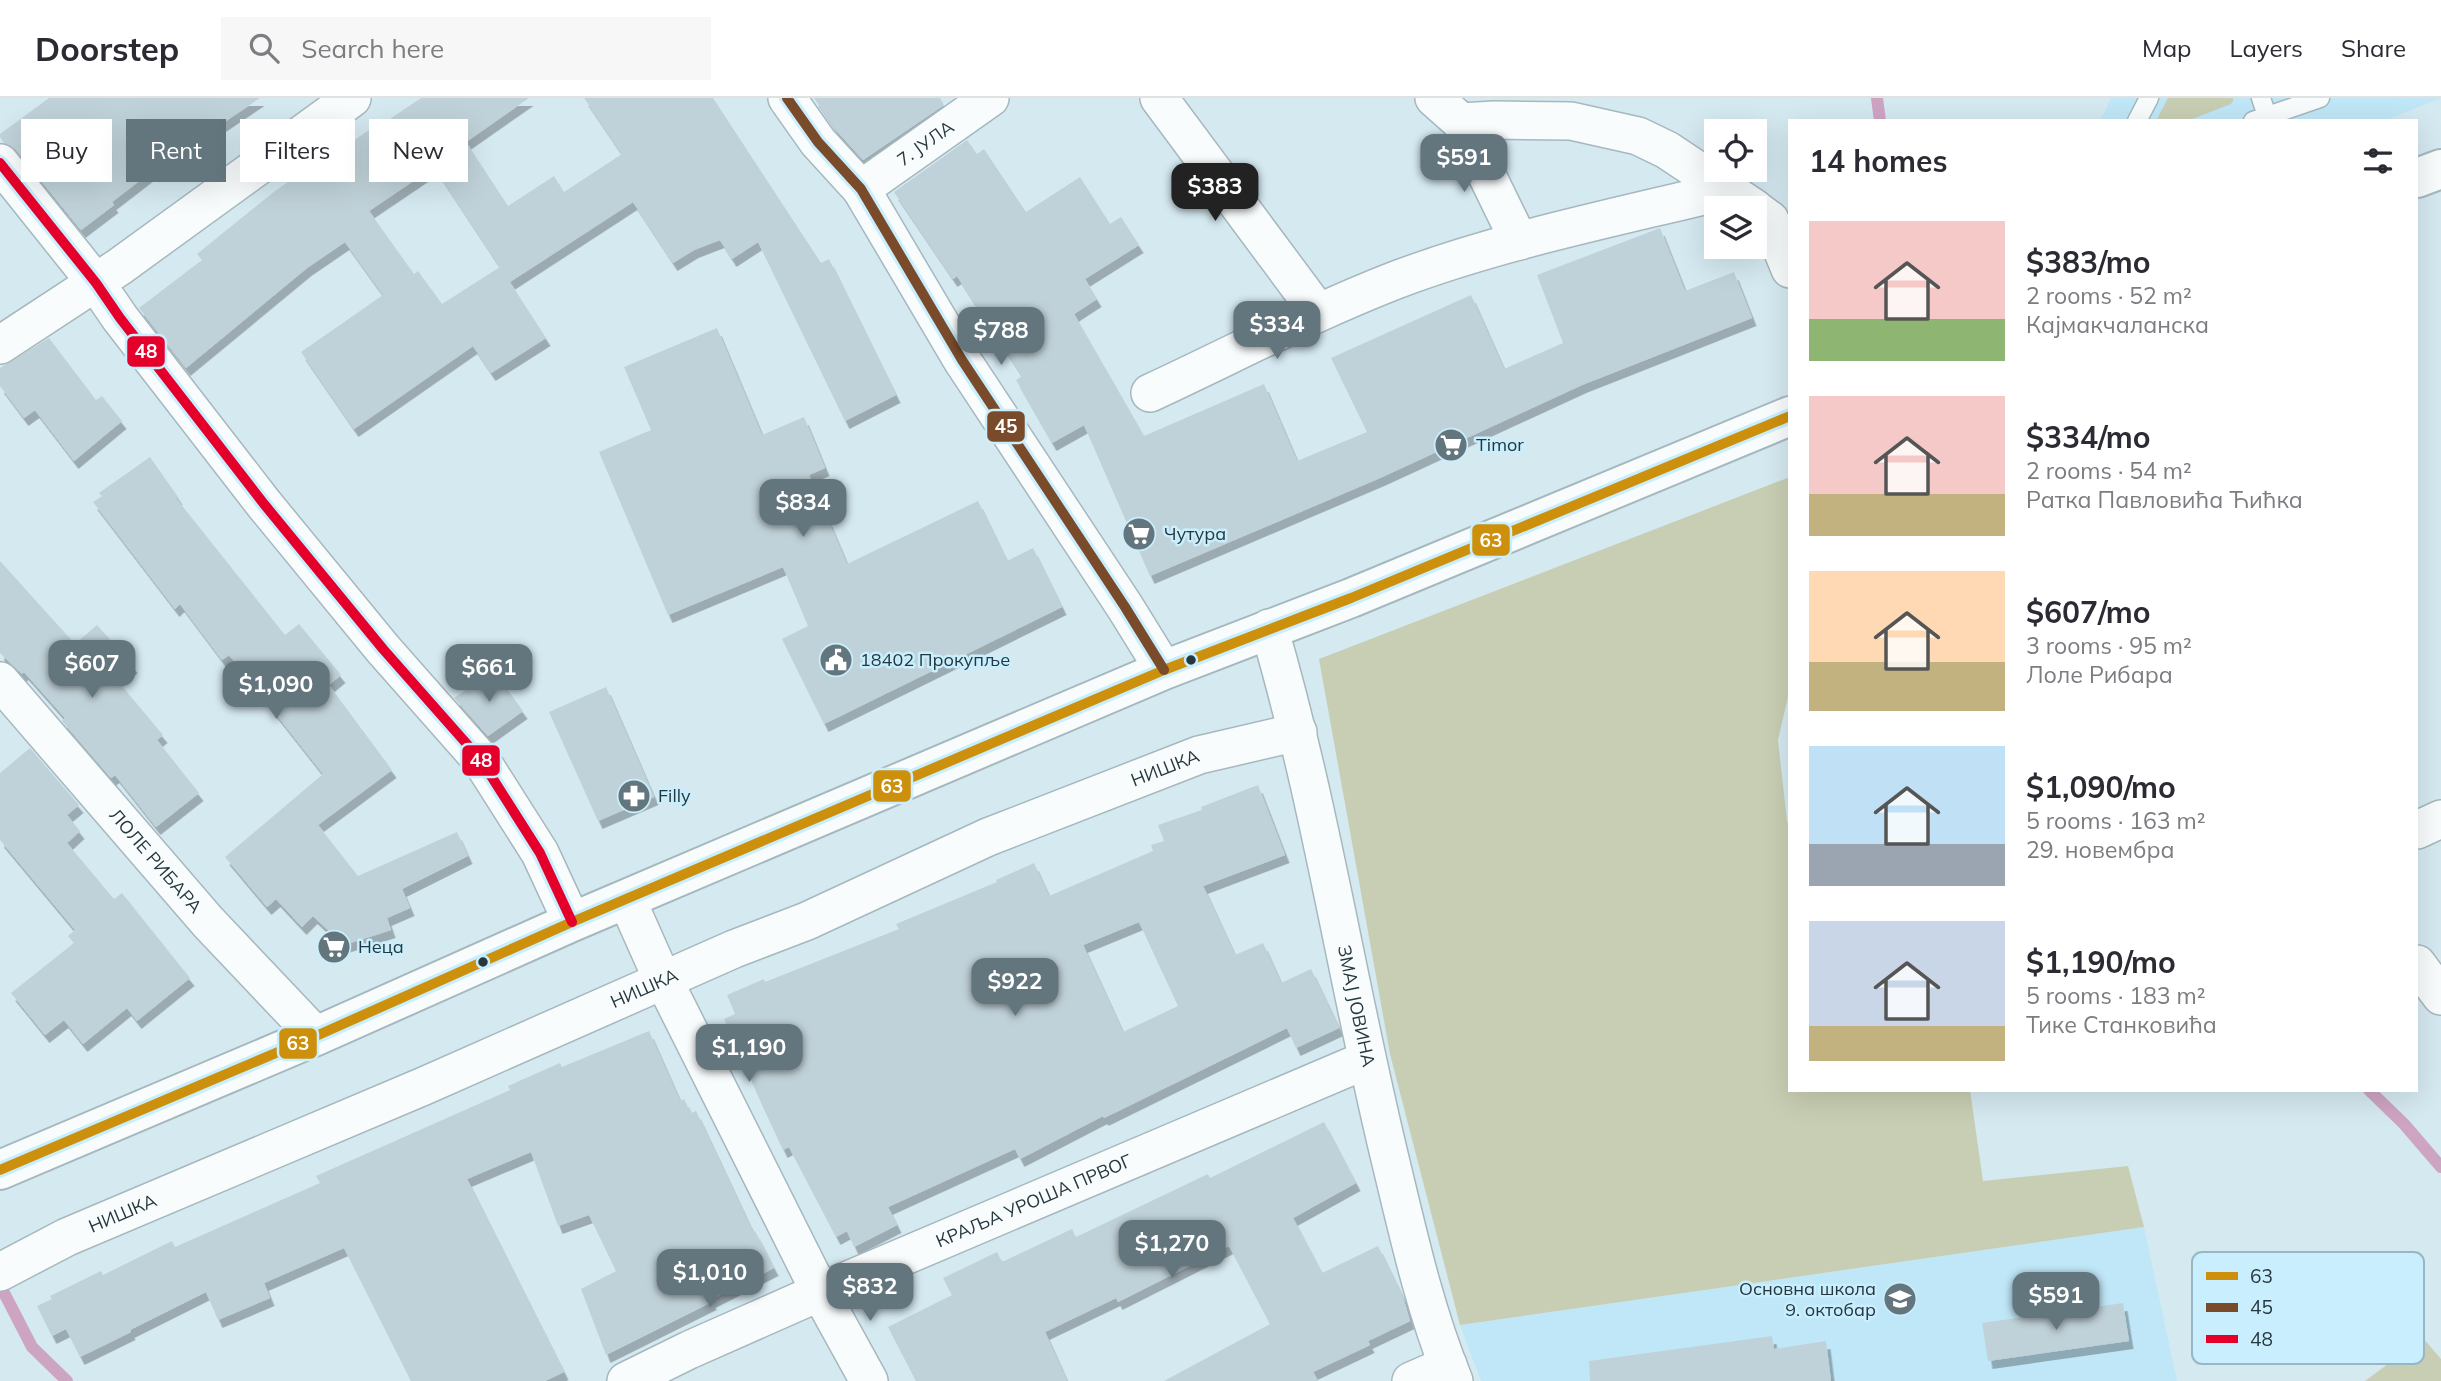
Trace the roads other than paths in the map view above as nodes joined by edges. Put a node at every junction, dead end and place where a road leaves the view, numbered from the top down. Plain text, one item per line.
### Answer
1 (352, 98) edge
2 (787, 98) edge
3 (990, 98) edge
4 (1159, 98) edge
5 (1434, 98) edge
6 (2149, 98) edge
7 (2260, 98) edge
8 (2320, 98) edge
9 (2260, 118) edge
10 (2138, 119) edge
11 (1461, 121) junction
12 (0, 163) edge
13 (2441, 169) edge
14 (2418, 178) edge
15 (861, 189) junction
16 (1736, 196) edge
17 (1704, 210) edge
18 (1767, 218) edge
19 (1519, 241) junction
20 (1788, 263) edge
21 (96, 283) junction
22 (1318, 312) junction
23 (0, 345) edge
24 (1150, 393) dead end
25 (1788, 417) edge
26 (1269, 628) junction
27 (1164, 670) junction
28 (0, 681) edge
29 (1298, 732) junction
30 (2441, 819) edge
31 (2418, 830) edge
32 (627, 900) junction
33 (572, 922) junction
34 (2418, 965) edge
35 (665, 981) junction
36 (2441, 996) edge
37 (316, 1036) junction
38 (1366, 1060) junction
39 (0, 1170) edge
40 (10, 1268) edge
41 (820, 1292) junction
42 (1451, 1373) edge
43 (626, 1381) edge
44 (869, 1381) edge
45 (1411, 1381) edge

1 - 21 street
2 - 15 street
3 - 15 street, 7. ЈУЛА
4 - 22 street
5 - 11 street
6 - 10 lane
7 - 9 lane
8 - 9 lane
11 - 16 street
11 - 19 street
12 - 21 street
13 - 14 main road
15 - 27 street
17 - 19 street
18 - 20 street
19 - 22 street
21 - 23 street
21 - 33 street
22 - 24 street
25 - 26 main road
26 - 27 main road
26 - 29 street, ЗМАЈ ЈОВИНА
27 - 32 main road
28 - 37 street, ЛОЛЕ РИБАРА
29 - 35 street, НИШКА
29 - 38 street, ЗМАЈ ЈОВИНА
30 - 31 street
32 - 33 main road
32 - 35 street
33 - 37 main road
34 - 36 street
35 - 40 street, НИШКА
35 - 41 street
37 - 39 main road
38 - 41 street, КРАЉА УРОША ПРВОГ
38 - 42 street, ЗМАЈ ЈОВИНА
41 - 43 street, КРАЉА УРОША ПРВОГ
41 - 44 street
42 - 45 street

